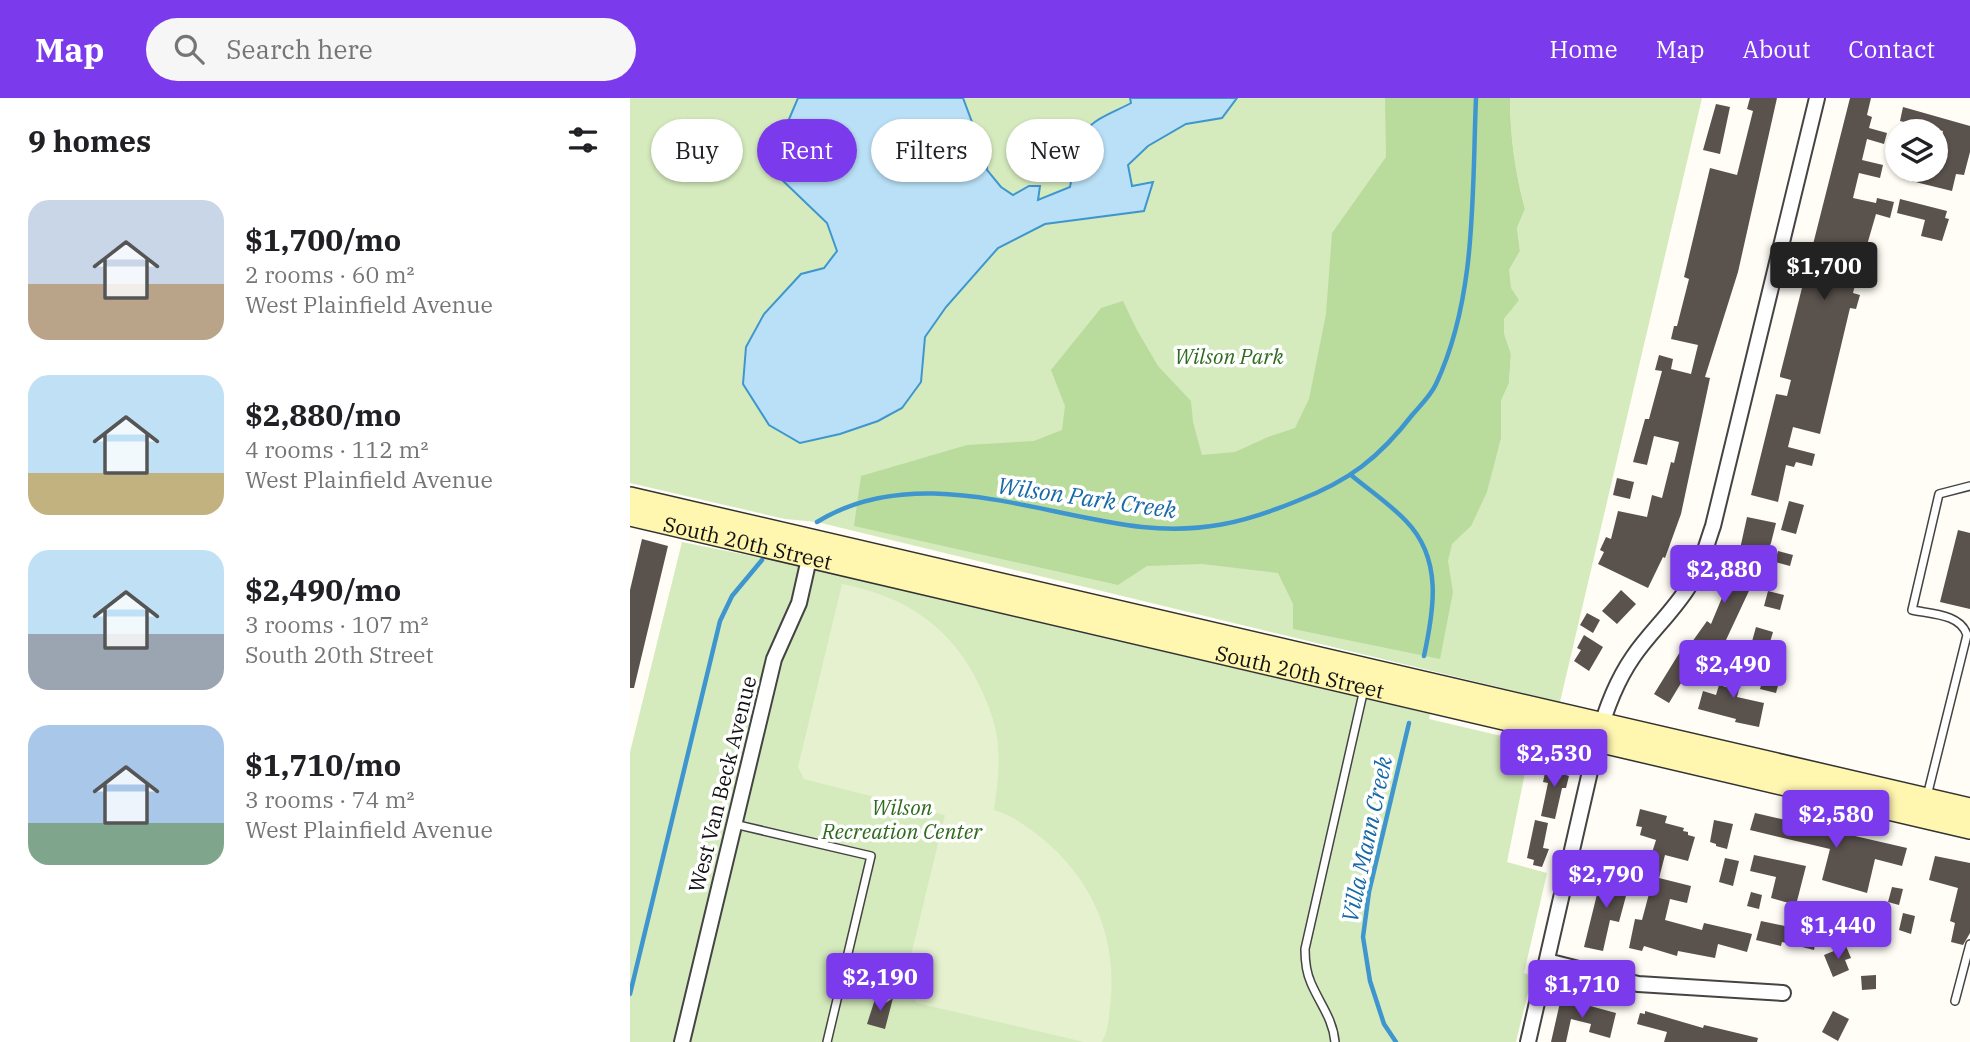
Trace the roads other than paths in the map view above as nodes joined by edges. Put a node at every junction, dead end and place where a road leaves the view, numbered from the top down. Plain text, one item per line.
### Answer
1 (1817, 98) edge
2 (1970, 486) edge
3 (630, 498) edge
4 (630, 515) edge
5 (733, 531) junction
6 (805, 546) junction
7 (1367, 677) junction
8 (1599, 732) junction
9 (1924, 808) junction
10 (1970, 809) edge
11 (733, 823) junction
12 (1970, 828) edge
13 (1970, 944) edge
14 (1546, 961) junction
15 (1783, 993) dead end
16 (1955, 1001) dead end
17 (682, 1042) edge
18 (827, 1042) edge
19 (1335, 1042) edge
20 (1528, 1042) edge

1 - 8 street
2 - 9 lane
3 - 5 street, South 20th Street
4 - 5 street, South 20th Street
5 - 6 street, South 20th Street
6 - 7 street, South 20th Street
6 - 11 street, West Van Beck Avenue
7 - 8 street, South 20th Street
7 - 19 lane
8 - 9 street, South 20th Street
8 - 14 street
9 - 10 street, South 20th Street
9 - 12 street, South 20th Street
11 - 17 street, West Van Beck Avenue
11 - 18 lane
13 - 16 lane
14 - 15 street
14 - 20 street

